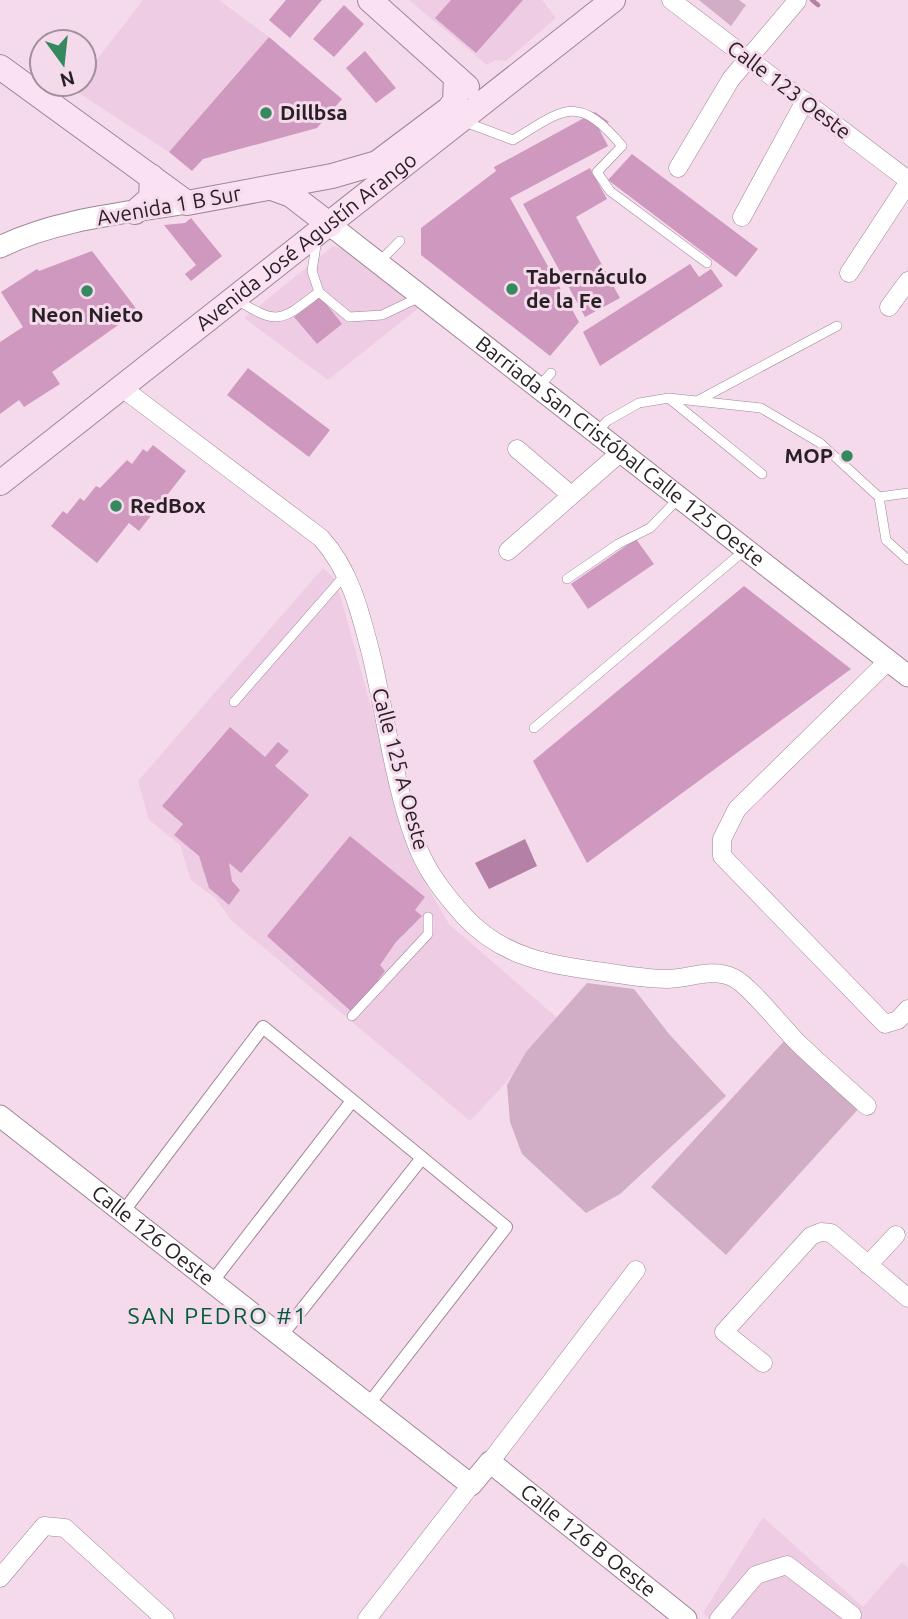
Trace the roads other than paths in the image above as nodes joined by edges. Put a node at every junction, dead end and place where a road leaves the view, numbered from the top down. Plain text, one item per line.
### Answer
1 (613, 0) edge
2 (671, 0) edge
3 (797, 1) edge
4 (381, 3) edge
5 (748, 58) junction
6 (0, 67) edge
7 (456, 76) junction
8 (805, 101) junction
9 (482, 102) junction
10 (460, 120) junction
11 (678, 168) dead end
12 (152, 177) junction
13 (908, 181) edge
14 (272, 188) junction
15 (187, 203) junction
16 (135, 212) junction
17 (742, 217) dead end
18 (324, 230) junction
19 (400, 242) dead end
20 (0, 247) edge
21 (379, 262) junction
22 (707, 263) dead end
23 (849, 273) dead end
24 (908, 281) edge
25 (319, 292) junction
26 (421, 296) junction
27 (235, 299) junction
28 (889, 307) dead end
29 (837, 326) dead end
30 (121, 387) junction
31 (669, 398) junction
32 (698, 401) junction
33 (596, 433) junction
34 (517, 449) dead end
35 (621, 452) junction
36 (762, 474) dead end
37 (0, 483) edge
38 (908, 493) edge
39 (571, 495) junction
40 (680, 497) junction
41 (879, 497) junction
42 (747, 549) junction
43 (508, 551) dead end
44 (908, 560) edge
45 (346, 573) junction
46 (567, 579) dead end
47 (889, 660) junction
48 (908, 676) edge
49 (234, 702) dead end
50 (534, 728) dead end
51 (428, 917) dead end
52 (908, 1009) edge
53 (352, 1016) dead end
54 (352, 1101) junction
55 (867, 1106) dead end
56 (0, 1116) edge
57 (422, 1158) junction
58 (123, 1212) junction
59 (896, 1235) dead end
60 (868, 1265) junction
61 (636, 1270) dead end
62 (212, 1282) junction
63 (908, 1298) edge
64 (281, 1336) junction
65 (763, 1363) dead end
66 (368, 1405) junction
67 (489, 1462) junction
68 (471, 1485) junction
69 (0, 1578) edge
70 (852, 1615) dead end
71 (165, 1619) edge
72 (367, 1619) edge
73 (686, 1619) edge
74 (719, 1619) edge

1 - 9 main road, Avenida José Agustín Arango
2 - 5 street, Calle 123 Oeste
3 - 5 street
4 - 7 main road
5 - 8 street, Calle 123 Oeste
5 - 11 street
6 - 12 main road
7 - 9 main road
7 - 14 main road, Avenida 1 B Sur
8 - 13 street, Calle 123 Oeste
8 - 17 street
9 - 10 main road, Avenida José Agustín Arango
10 - 18 main road, Avenida José Agustín Arango
10 - 22 lane
12 - 15 main road
12 - 16 main road
13 - 23 street
14 - 15 main road, Avenida 1 B Sur
14 - 18 main road
15 - 16 street, Avenida 1 B Sur
16 - 20 street, Avenida 1 B Sur
18 - 21 street, Barriada San Cristóbal Calle 125 Oeste
18 - 25 lane
18 - 27 main road, Avenida José Agustín Arango
19 - 21 lane
21 - 26 street, Barriada San Cristóbal Calle 125 Oeste
24 - 28 street
25 - 26 lane
25 - 27 lane
26 - 33 street, Barriada San Cristóbal Calle 125 Oeste
27 - 30 main road, Avenida José Agustín Arango
29 - 32 lane
30 - 37 main road, Avenida José Agustín Arango
30 - 45 street, Calle 125 A Oeste
31 - 32 lane
31 - 33 lane
31 - 36 lane
32 - 41 lane
33 - 35 street, Barriada San Cristóbal Calle 125 Oeste
34 - 39 street
35 - 39 street
35 - 40 street, Barriada San Cristóbal Calle 125 Oeste
38 - 41 lane
39 - 43 street
40 - 42 street, Barriada San Cristóbal Calle 125 Oeste
40 - 46 lane
41 - 44 lane
42 - 47 street, Barriada San Cristóbal Calle 125 Oeste
42 - 50 lane
45 - 49 lane
45 - 55 street, Calle 125 A Oeste
47 - 48 street, Barriada San Cristóbal Calle 125 Oeste
47 - 52 street
51 - 53 lane
54 - 57 street
54 - 58 street
54 - 62 street
56 - 58 street, Calle 126 Oeste
57 - 64 street
57 - 66 street
58 - 62 street, Calle 126 Oeste
59 - 60 street
60 - 63 street
60 - 65 street
61 - 67 street
62 - 64 street, Calle 126 Oeste
64 - 66 street, Calle 126 Oeste
66 - 68 street, Calle 126 Oeste
67 - 68 street
67 - 73 street, Calle 126 B Oeste
68 - 72 street
69 - 71 street
70 - 74 street

